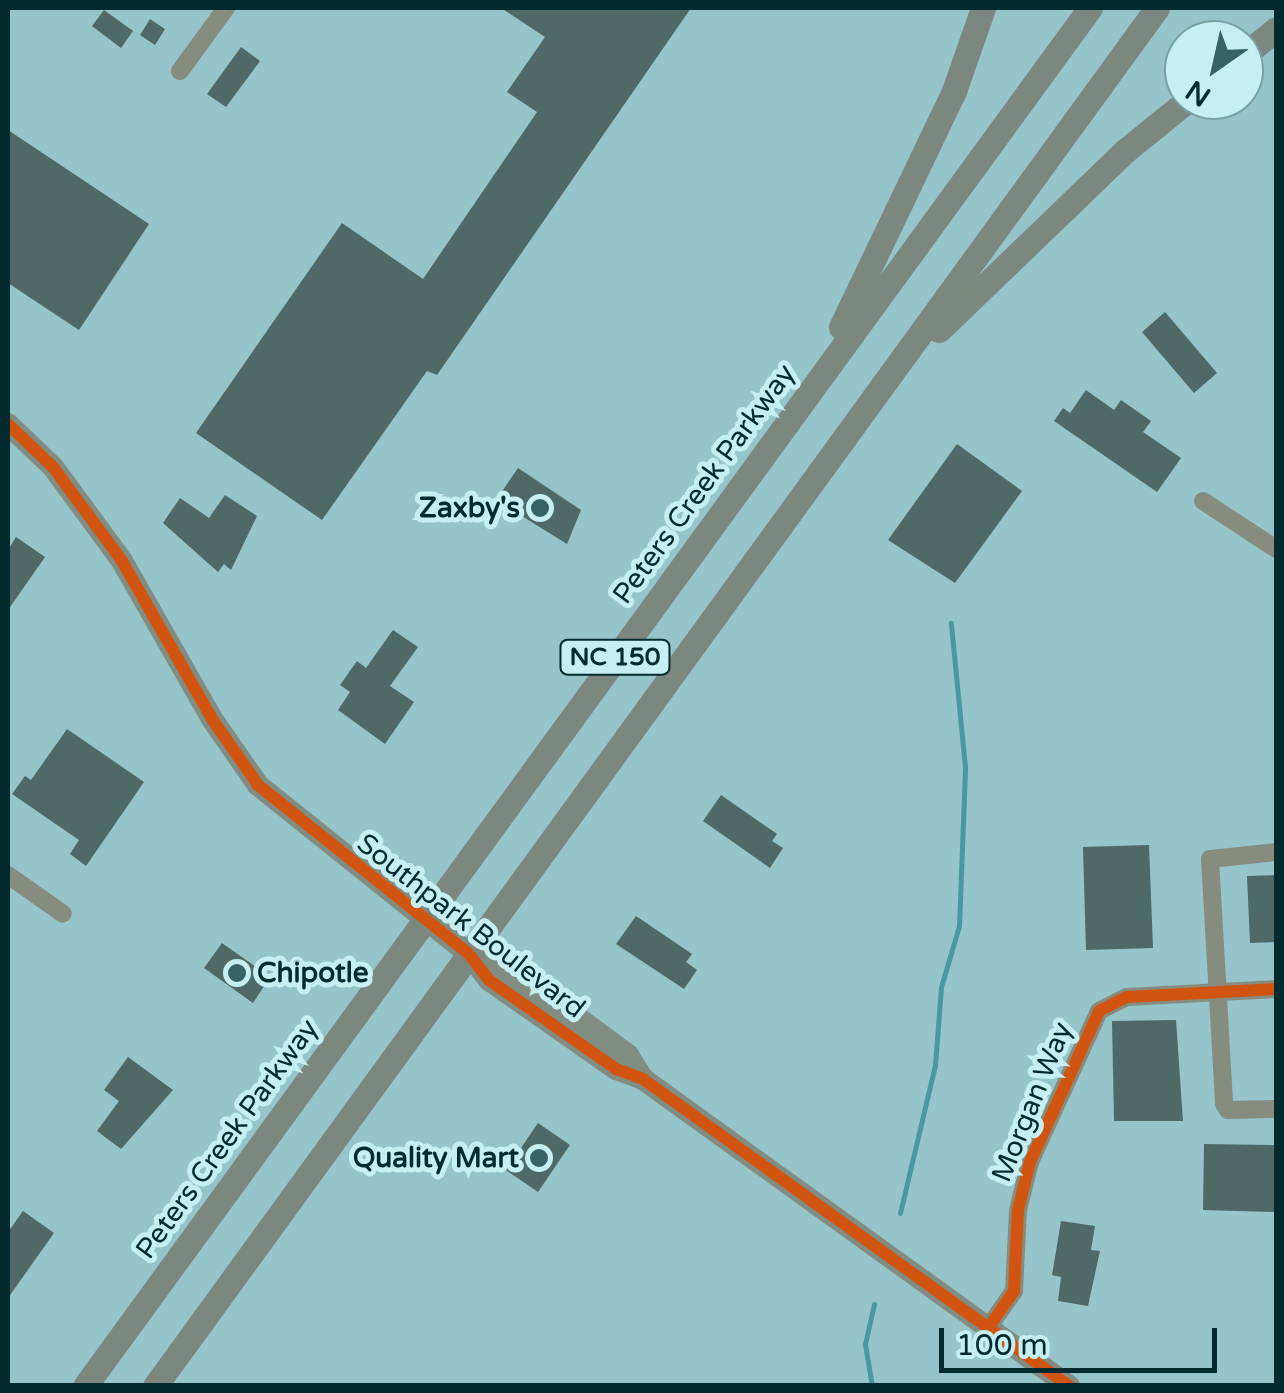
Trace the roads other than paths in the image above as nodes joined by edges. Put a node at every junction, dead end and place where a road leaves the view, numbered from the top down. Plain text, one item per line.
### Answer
1 (226, 8) edge
2 (983, 8) edge
3 (1090, 8) edge
4 (1157, 8) edge
5 (180, 71) dead end
6 (1164, 119) edge
7 (880, 390) junction
8 (806, 396) junction
9 (8, 424) edge
10 (1202, 501) dead end
11 (1276, 549) edge
12 (1276, 852) edge
13 (8, 874) edge
14 (63, 914) dead end
15 (424, 919) junction
16 (468, 953) junction
17 (1276, 989) edge
18 (1217, 991) junction
19 (1276, 1109) edge
20 (988, 1328) junction
21 (85, 1386) edge
22 (155, 1386) edge
23 (1069, 1386) edge

1 - 5 street
2 - 8 main road
3 - 8 main road, Peters Creek Parkway / NC 150
4 - 7 main road, NC 150
6 - 7 main road
7 - 16 main road, NC 150
8 - 15 main road, Peters Creek Parkway / NC 150
9 - 15 street, Southpark Boulevard
10 - 11 street
12 - 18 street
13 - 14 street
15 - 16 street, Southpark Boulevard
15 - 21 main road, Peters Creek Parkway / NC 150
16 - 20 street, Southpark Boulevard
16 - 22 main road, NC 150
17 - 18 street, Morgan Way
18 - 19 street
18 - 20 street, Morgan Way
20 - 23 street, Southpark Boulevard

